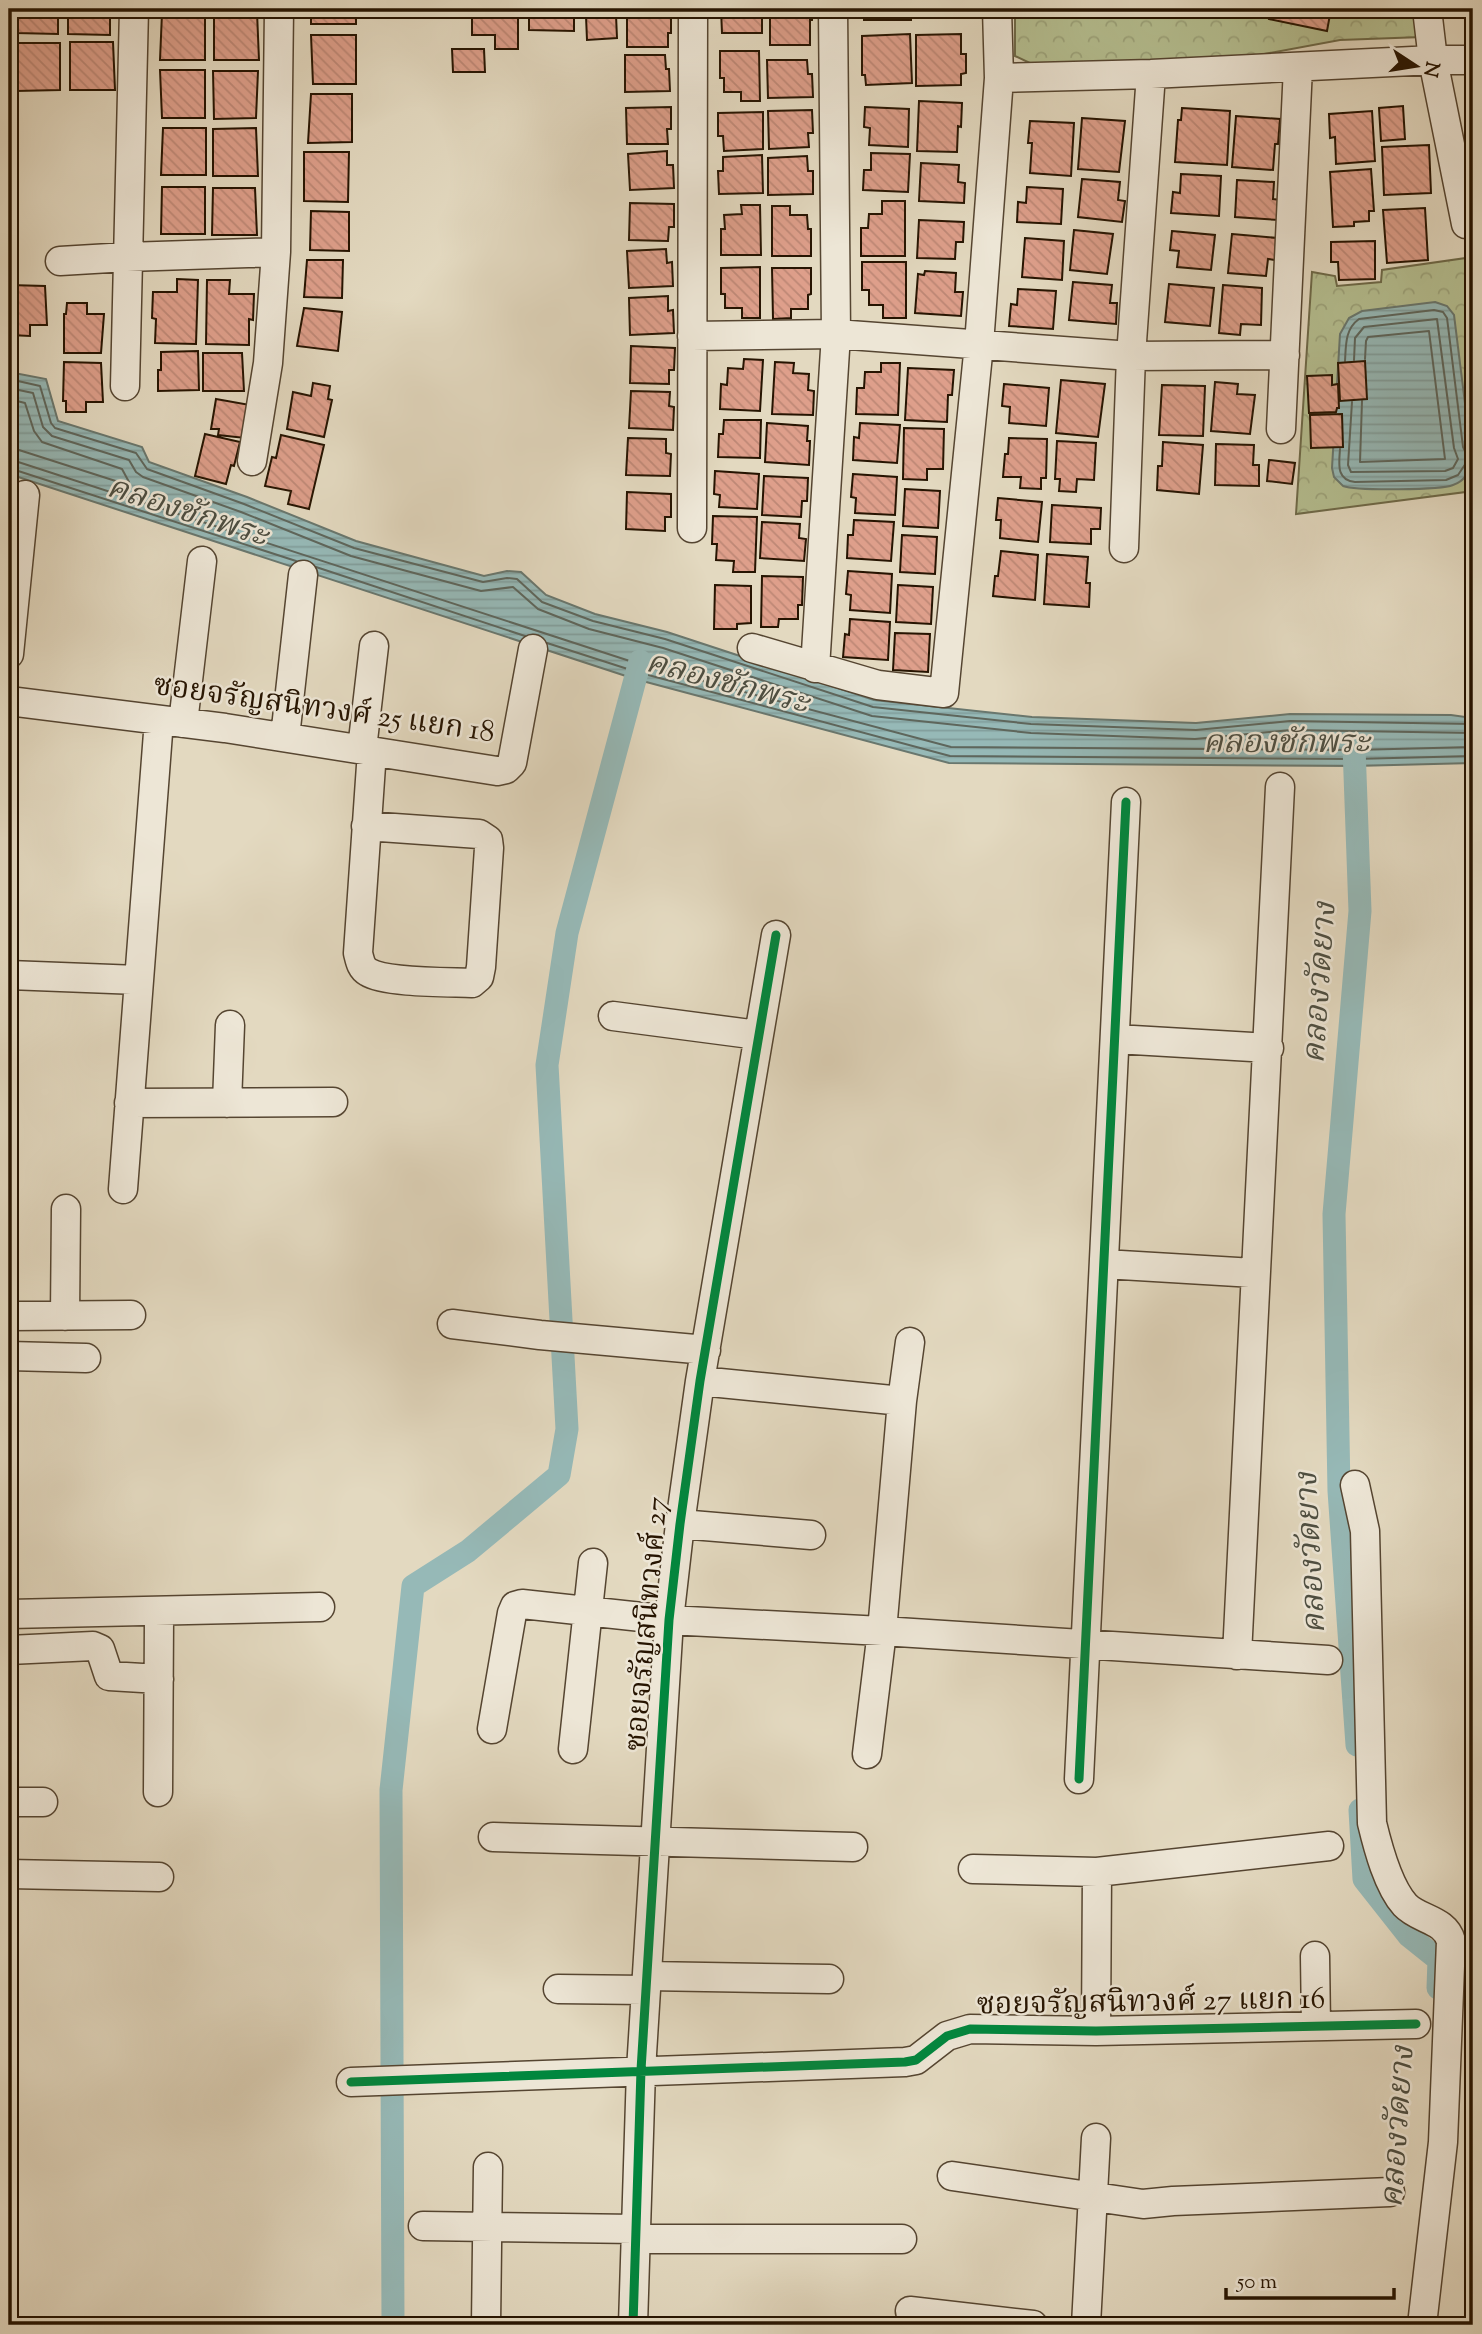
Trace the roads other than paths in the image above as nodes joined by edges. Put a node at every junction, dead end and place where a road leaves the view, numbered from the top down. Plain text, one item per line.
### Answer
1 (134, 9) edge
2 (279, 9) edge
3 (693, 9) edge
4 (833, 9) edge
5 (997, 9) edge
6 (1427, 9) edge
7 (1433, 60) junction
8 (1473, 60) edge
9 (1298, 67) junction
10 (1151, 74) junction
11 (999, 78) junction
12 (1466, 224) dead end
13 (276, 252) junction
14 (127, 257) junction
15 (60, 261) dead end
16 (836, 334) junction
17 (692, 336) junction
18 (979, 344) junction
19 (1285, 355) junction
20 (1131, 356) junction
21 (125, 386) dead end
22 (1281, 429) dead end
23 (252, 461) dead end
24 (25, 495) dead end
25 (692, 528) dead end
26 (1124, 548) dead end
27 (202, 561) dead end
28 (303, 575) dead end
29 (374, 646) dead end
30 (752, 648) dead end
31 (533, 649) dead end
32 (9, 654) edge
33 (815, 668) junction
34 (9, 701) edge
35 (171, 722) junction
36 (285, 737) junction
37 (367, 750) junction
38 (1280, 788) dead end
39 (1126, 802) dead end
40 (366, 826) junction
41 (776, 934) dead end
42 (9, 975) edge
43 (138, 980) junction
44 (613, 1016) dead end
45 (230, 1025) dead end
46 (758, 1035) junction
47 (1115, 1039) junction
48 (1269, 1048) junction
49 (333, 1102) dead end
50 (129, 1103) junction
51 (227, 1103) junction
52 (123, 1189) dead end
53 (66, 1209) dead end
54 (1104, 1264) junction
55 (1254, 1273) junction
56 (131, 1315) dead end
57 (9, 1316) edge
58 (65, 1316) junction
59 (452, 1324) dead end
60 (909, 1342) dead end
61 (706, 1350) junction
62 (9, 1356) edge
63 (86, 1358) dead end
64 (700, 1381) junction
65 (902, 1401) junction
66 (1355, 1485) dead end
67 (680, 1524) junction
68 (811, 1535) dead end
69 (593, 1563) dead end
70 (320, 1607) dead end
71 (589, 1611) junction
72 (9, 1614) edge
73 (159, 1618) dead end
74 (669, 1620) junction
75 (882, 1631) junction
76 (1087, 1645) junction
77 (9, 1650) edge
78 (1237, 1655) junction
79 (1328, 1660) dead end
80 (159, 1679) junction
81 (492, 1729) dead end
82 (573, 1749) dead end
83 (867, 1754) dead end
84 (1079, 1779) dead end
85 (158, 1792) dead end
86 (9, 1802) edge
87 (43, 1802) dead end
88 (493, 1837) dead end
89 (655, 1843) junction
90 (1329, 1846) dead end
91 (853, 1847) dead end
92 (972, 1869) dead end
93 (1097, 1872) junction
94 (9, 1874) edge
95 (159, 1877) dead end
96 (1315, 1956) dead end
97 (829, 1979) dead end
98 (646, 1983) junction
99 (558, 1989) dead end
100 (1416, 2024) dead end
101 (1316, 2026) junction
102 (1096, 2031) junction
103 (641, 2070) junction
104 (351, 2082) dead end
105 (1096, 2138) dead end
106 (488, 2167) dead end
107 (952, 2176) dead end
108 (1390, 2192) dead end
109 (1093, 2198) junction
110 (423, 2226) dead end
111 (488, 2227) junction
112 (636, 2234) junction
113 (902, 2239) dead end
114 (910, 2311) dead end
115 (486, 2325) edge
116 (634, 2325) edge
117 (1032, 2325) edge
118 (1086, 2325) edge
119 (1422, 2325) edge

1 - 14 street
2 - 13 street
3 - 17 street
4 - 16 street
5 - 11 street
6 - 7 street
7 - 8 street
7 - 9 street
7 - 12 street
9 - 10 street
9 - 19 street
10 - 11 street
10 - 20 street
11 - 18 street
13 - 14 street
13 - 23 street
14 - 15 street
14 - 21 street
16 - 17 street
16 - 18 street
16 - 33 street
17 - 25 street
18 - 20 street
18 - 33 street
19 - 20 street
19 - 22 street
20 - 26 street
24 - 32 street
27 - 35 street
28 - 36 street
29 - 37 street
30 - 33 street
31 - 37 street, ซอยจรัญสนิทวงศ์ 25 แยก 18
34 - 35 street, ซอยจรัญสนิทวงศ์ 25 แยก 18
35 - 36 street, ซอยจรัญสนิทวงศ์ 25 แยก 18
35 - 43 street
36 - 37 street, ซอยจรัญสนิทวงศ์ 25 แยก 18
37 - 40 street
38 - 48 street
39 - 47 street
40 - 40 street
41 - 46 street, ซอยจรัญสนิทวงศ์ 27
42 - 43 street
43 - 50 street
44 - 46 street
45 - 51 street
46 - 61 street, ซอยจรัญสนิทวงศ์ 27
47 - 48 street
47 - 54 street
48 - 55 street
49 - 51 street
50 - 51 street
50 - 52 street
53 - 58 street
54 - 55 street
54 - 76 street
55 - 78 street
56 - 58 street
57 - 58 street
59 - 61 street
60 - 65 street
61 - 64 street, ซอยจรัญสนิทวงศ์ 27
62 - 63 street
64 - 65 street
64 - 67 street, ซอยจรัญสนิทวงศ์ 27
65 - 75 street
66 - 119 street
67 - 68 street
67 - 74 street, ซอยจรัญสนิทวงศ์ 27
69 - 71 street
70 - 72 street
71 - 74 street
71 - 81 street
71 - 82 street
73 - 80 street
74 - 75 street
74 - 89 street, ซอยจรัญสนิทวงศ์ 27
75 - 76 street
75 - 83 street
76 - 78 street
76 - 84 street
77 - 80 street
78 - 79 street
80 - 85 street
86 - 87 street
88 - 89 street
89 - 91 street
89 - 98 street, ซอยจรัญสนิทวงศ์ 27
90 - 93 street
92 - 93 street
93 - 102 street
94 - 95 street
96 - 101 street
97 - 98 street
98 - 99 street
98 - 103 street, ซอยจรัญสนิทวงศ์ 27
100 - 101 street, ซอยจรัญสนิทวงศ์ 27 แยก 16
101 - 102 street, ซอยจรัญสนิทวงศ์ 27 แยก 16
102 - 103 street, ซอยจรัญสนิทวงศ์ 27 แยก 16
103 - 104 street, ซอยจรัญสนิทวงศ์ 27 แยก 16
103 - 112 street, ซอยจรัญสนิทวงศ์ 27
105 - 109 street
106 - 111 street
107 - 109 street
108 - 109 street
109 - 118 street
110 - 111 street
111 - 112 street
111 - 115 street
112 - 113 street
112 - 116 street, ซอยจรัญสนิทวงศ์ 27
114 - 117 street

